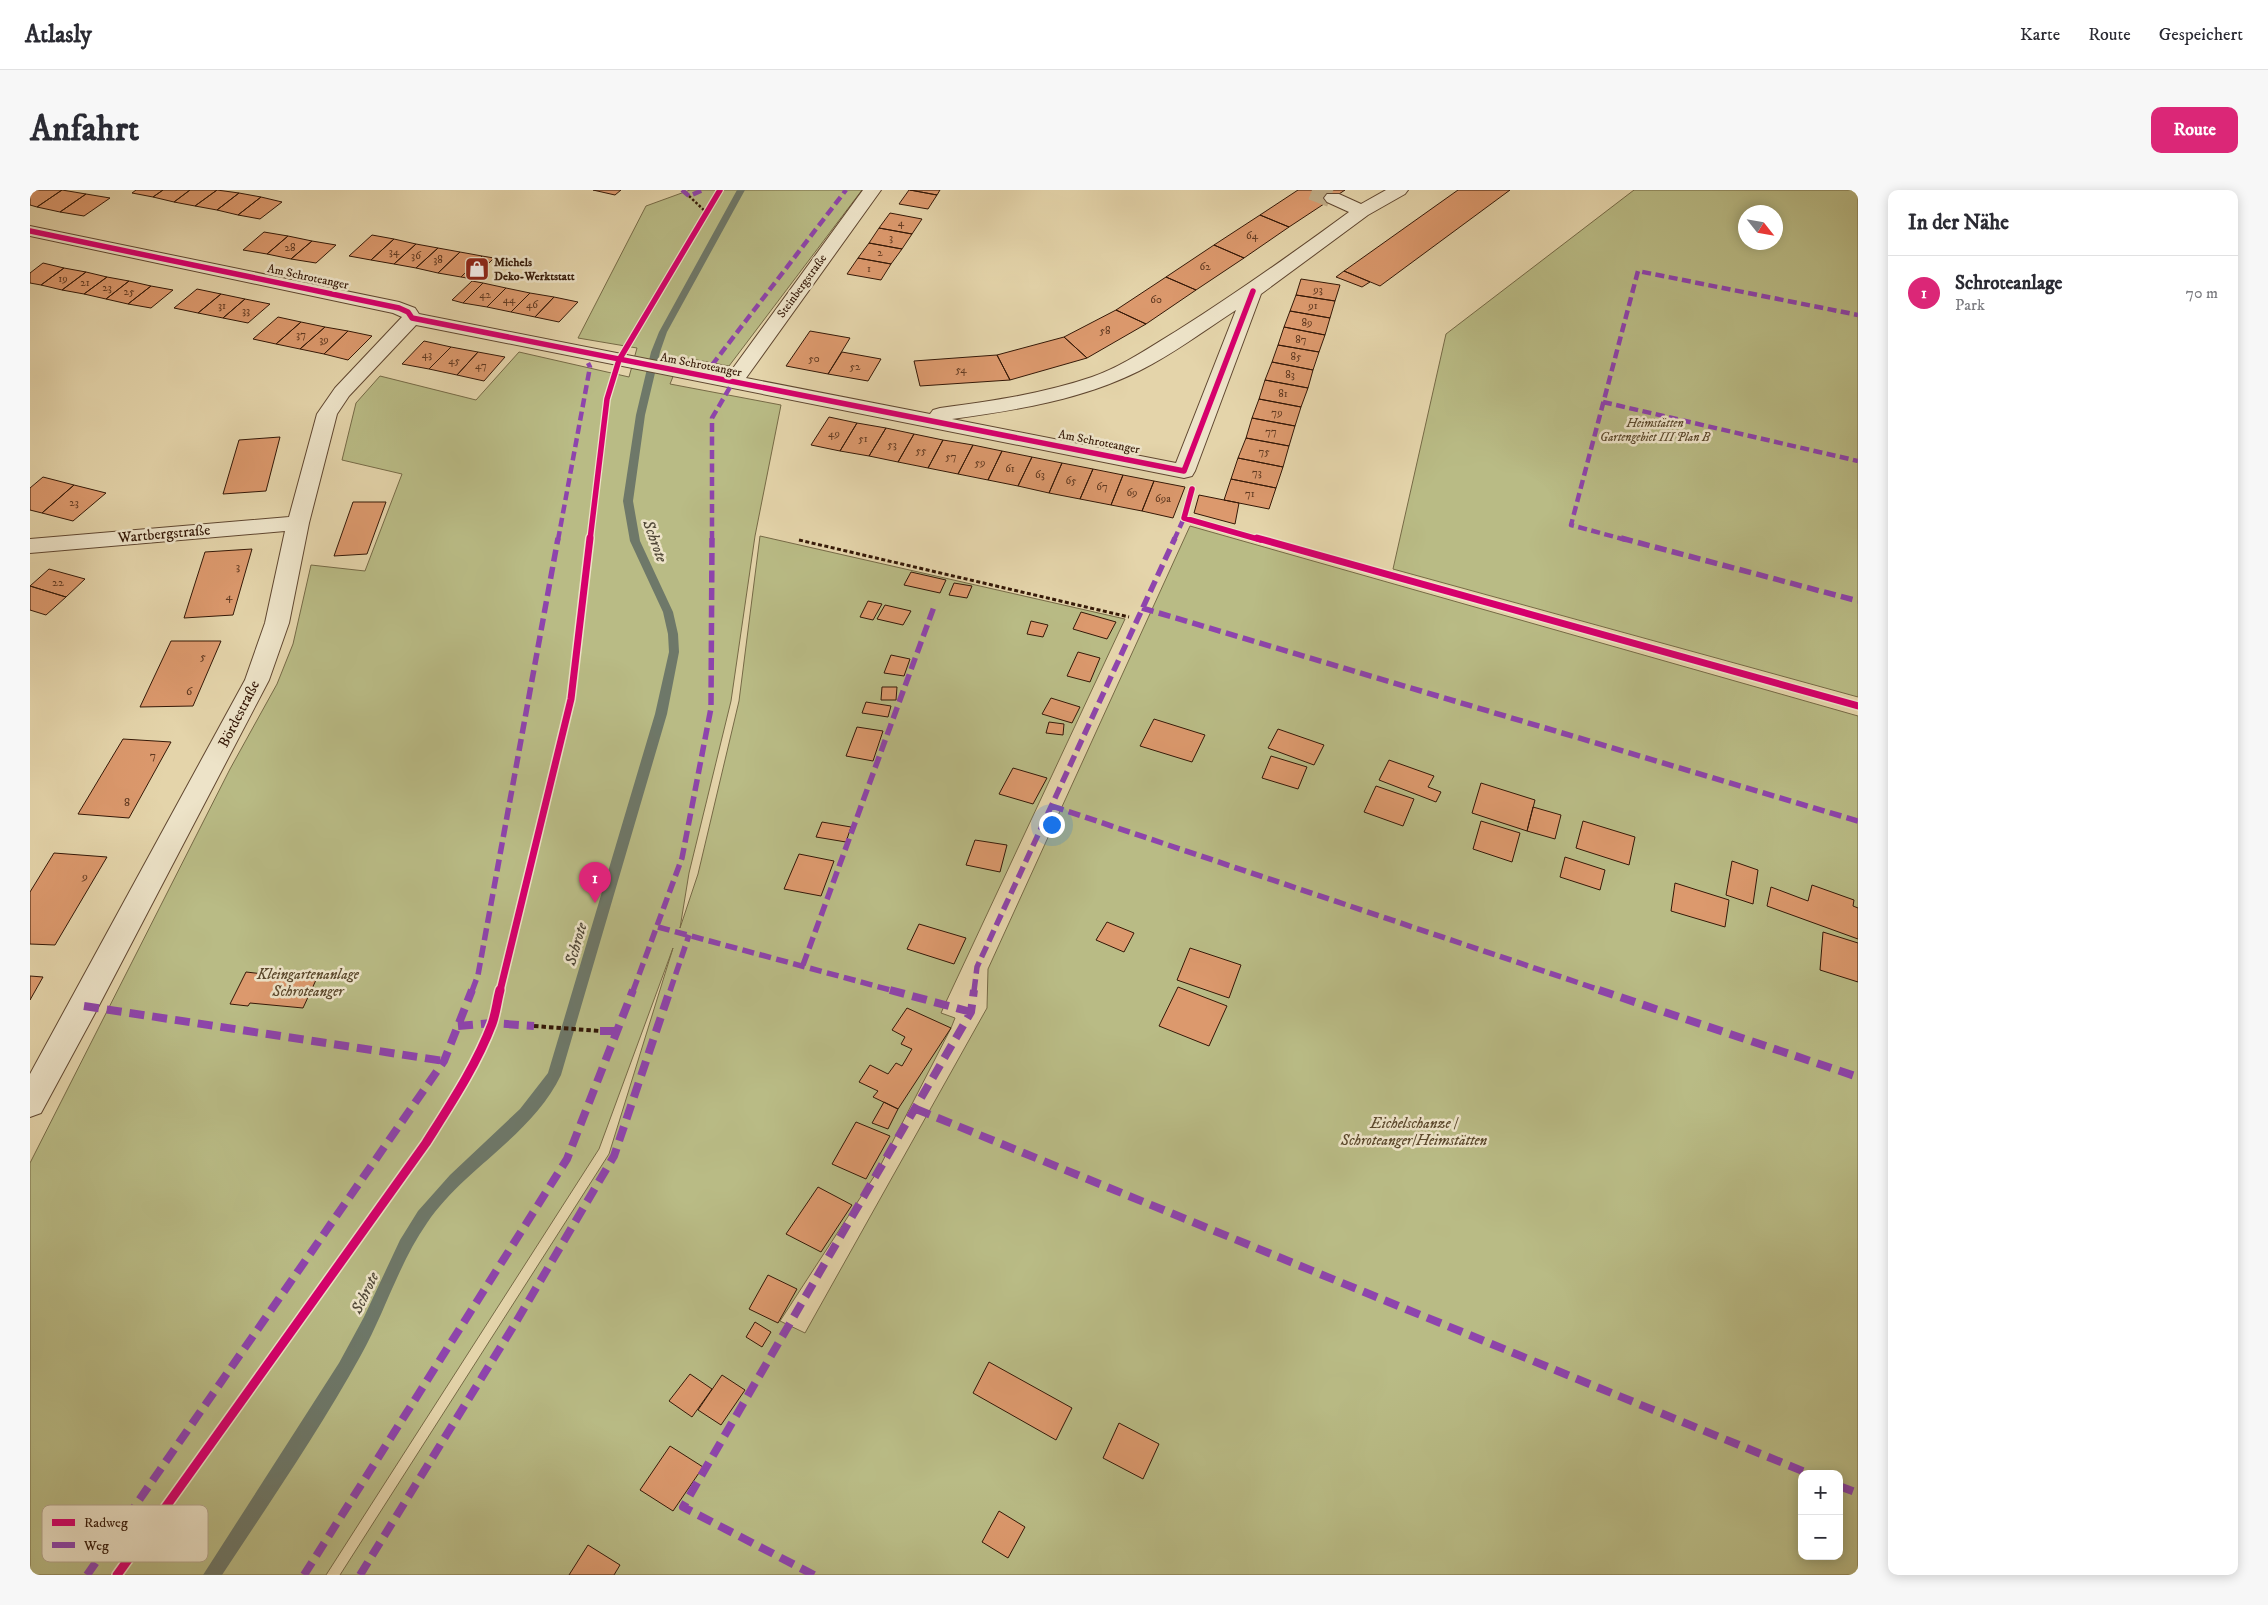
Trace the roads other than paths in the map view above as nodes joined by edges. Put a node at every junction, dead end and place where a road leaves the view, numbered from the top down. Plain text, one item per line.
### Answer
1 (872, 190) edge
2 (1399, 190) edge
3 (1333, 198) tunnel mouth
4 (1362, 211) junction
5 (30, 231) edge
6 (1253, 291) junction
7 (412, 318) junction
8 (733, 382) junction
9 (914, 417) junction
10 (298, 523) junction
11 (30, 546) edge
12 (30, 1103) edge

1 - 8 street, Steinbergstraße
2 - 4 street, Am Schroteanger
3 - 4 street
4 - 6 street, Am Schroteanger
5 - 7 street, Am Schroteanger
6 - 9 street, Am Schroteanger
6 - 9 street, Am Schroteanger
7 - 8 street, Am Schroteanger
7 - 10 street, Bördestraße
8 - 9 street, Am Schroteanger
10 - 11 street, Wartbergstraße
10 - 12 street, Bördestraße

